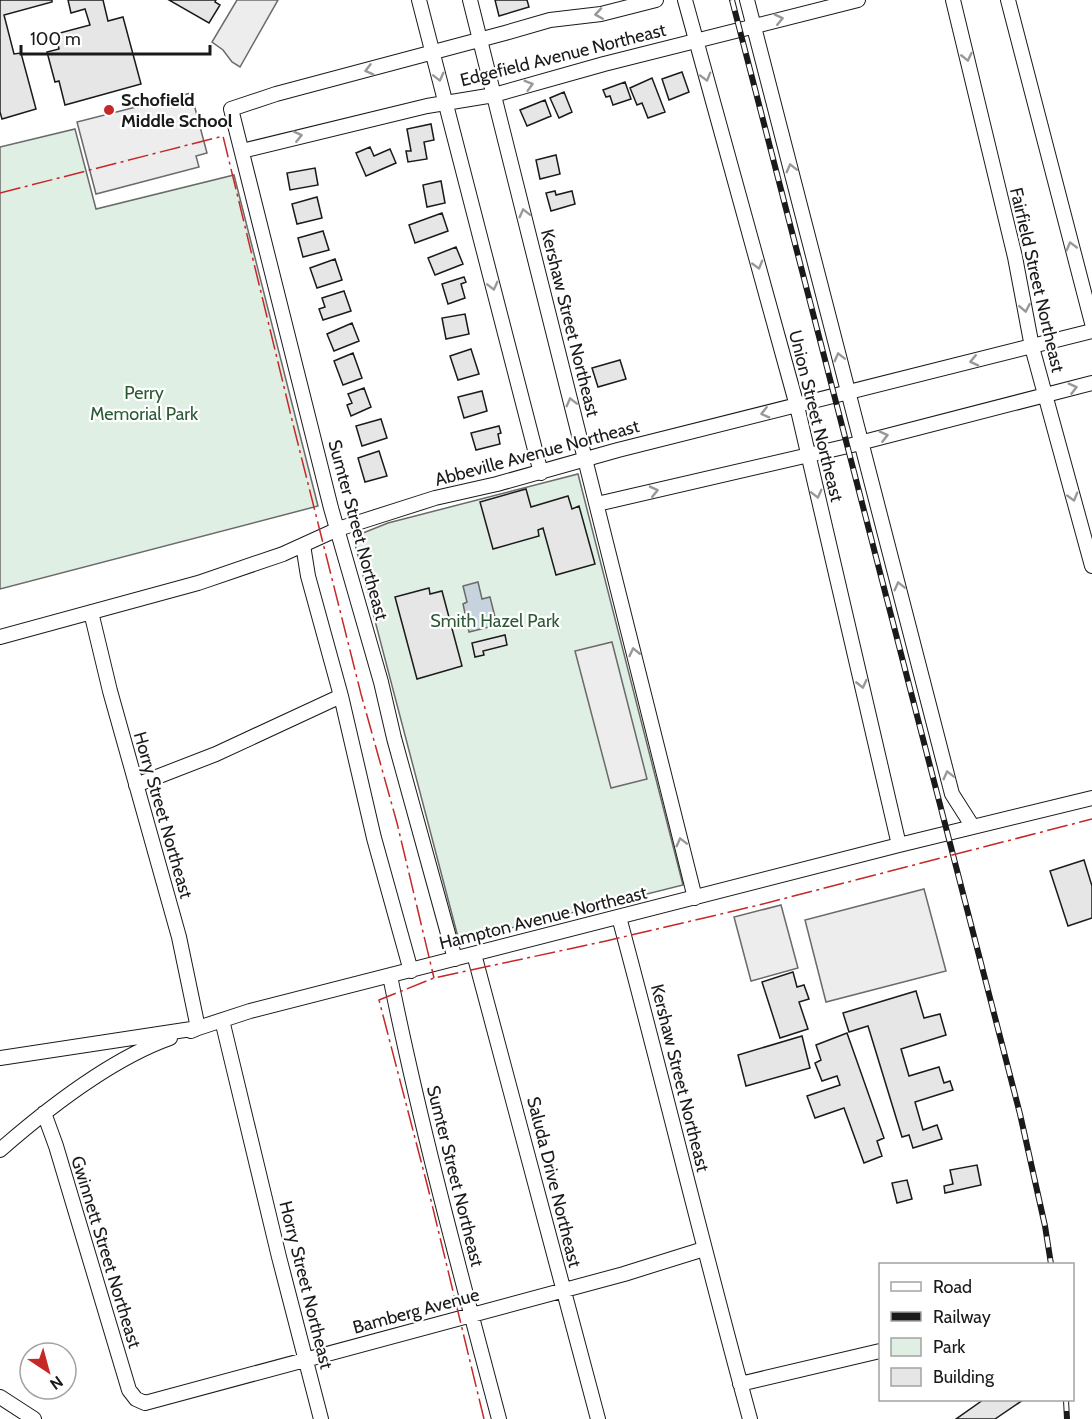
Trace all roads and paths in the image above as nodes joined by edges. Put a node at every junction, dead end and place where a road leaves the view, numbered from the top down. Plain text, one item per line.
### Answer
1 (419, 0) edge
2 (470, 0) edge
3 (656, 0) edge
4 (685, 0) edge
5 (747, 0) edge
6 (858, 0) edge
7 (953, 0) edge
8 (1008, 0) edge
9 (754, 25) junction
10 (480, 40) junction
11 (696, 40) junction
12 (433, 53) junction
13 (494, 95) junction
14 (445, 102) junction
15 (231, 108) joint
16 (242, 152) junction
17 (1092, 323) edge
18 (1092, 331) edge
19 (1032, 346) junction
20 (1092, 383) edge
21 (848, 393) junction
22 (1045, 396) junction
23 (797, 406) junction
24 (862, 442) junction
25 (809, 455) junction
26 (586, 461) junction
27 (541, 473) junction
28 (597, 504) junction
29 (338, 529) junction
30 (303, 545) junction
31 (1092, 566) edge
32 (91, 612) junction
33 (0, 637) edge
34 (340, 696) junction
35 (136, 785) junction
36 (1092, 798) edge
37 (973, 827) junction
38 (899, 845) junction
39 (695, 898) junction
40 (619, 917) junction
41 (474, 954) junction
42 (455, 959) junction
43 (411, 970) junction
44 (390, 976) junction
45 (222, 1020) junction
46 (198, 1029) junction
47 (0, 1058) edge
48 (44, 1113) junction
49 (0, 1150) edge
50 (704, 1249) junction
51 (563, 1290) junction
52 (471, 1315) junction
53 (879, 1351) edge
54 (306, 1359) junction
55 (740, 1384) junction
56 (0, 1397) edge
57 (136, 1399) joint
58 (34, 1419) edge
59 (321, 1419) edge
60 (499, 1419) edge
61 (598, 1419) edge
62 (750, 1419) edge

1 - 12 street
2 - 10 street, Kershaw Street Northeast
3 -> 10 street, Edgefield Avenue Northeast
4 - 11 street, Union Street Northeast
5 - 9 street, Union Street Northeast
9 -> 6 street, Edgefield Avenue Northeast
7 -> 19 street, Fairfield Street Northeast
17 -> 8 street
9 - 11 street, Edgefield Avenue Northeast
21 -> 9 street, Union Street Northeast
10 - 12 street, Edgefield Avenue Northeast
10 - 13 street, Kershaw Street Northeast
13 -> 11 street, Edgefield Avenue Northeast
11 -> 23 street, Union Street Northeast
12 -> 14 street
12 -> 15 street, Edgefield Avenue Northeast
13 - 14 street, Edgefield Avenue Northeast
26 -> 13 street, Kershaw Street Northeast
16 -> 14 street, Edgefield Avenue Northeast
14 -> 27 street
15 - 16 street, Sumter Street Northeast
16 - 29 street, Sumter Street Northeast
18 - 19 street, Abbeville Avenue Northeast
19 -> 21 street, Abbeville Avenue Northeast
19 - 22 street, Fairfield Street Northeast
22 -> 20 street
21 - 23 street, Abbeville Avenue Northeast
21 - 24 street, Union Street Northeast
24 -> 22 street
22 -> 31 street, Fairfield Street Northeast
23 - 25 street, Union Street Northeast
23 -> 26 street, Abbeville Avenue Northeast
24 - 25 street
37 -> 24 street, Union Street Northeast
28 -> 25 street
25 -> 38 street, Union Street Northeast
26 - 27 street, Abbeville Avenue Northeast
26 - 28 street, Kershaw Street Northeast
27 - 29 street, Abbeville Avenue Northeast
39 -> 28 street, Kershaw Street Northeast
29 - 30 street, Abbeville Avenue Northeast
29 - 42 street, Sumter Street Northeast
30 - 32 street, Abbeville Avenue Northeast
30 - 34 street
32 - 33 street, Abbeville Avenue Northeast
32 - 35 street, Horry Street Northeast
34 - 35 street
34 - 43 street
35 - 46 street, Horry Street Northeast
36 - 37 street, Hampton Avenue Northeast
37 - 38 street, Hampton Avenue Northeast
38 - 39 street, Hampton Avenue Northeast
39 - 40 street, Hampton Avenue Northeast
40 - 41 street, Hampton Avenue Northeast
40 - 50 street, Kershaw Street Northeast
41 - 42 street, Hampton Avenue Northeast
41 - 51 street, Saluda Drive Northeast
42 - 43 street, Hampton Avenue Northeast
43 - 44 street, Hampton Avenue Northeast
44 - 45 street, Hampton Avenue Northeast
44 - 52 street, Sumter Street Northeast
45 - 46 street, Hampton Avenue Northeast
45 - 54 street, Horry Street Northeast
46 - 47 street, Hampton Avenue Northeast
46 - 48 street
48 - 49 street
48 - 57 street, Gwinnett Street Northeast
50 - 51 street, Bamberg Avenue
50 - 55 street, Kershaw Street Northeast
51 - 52 street, Bamberg Avenue
51 - 61 street, Saluda Drive Northeast
52 - 54 street, Bamberg Avenue
52 - 60 street, Sumter Street Northeast
53 - 55 street
54 - 57 street, Bamberg Avenue
54 - 59 street, Horry Street Northeast
55 - 62 street
56 - 58 street

